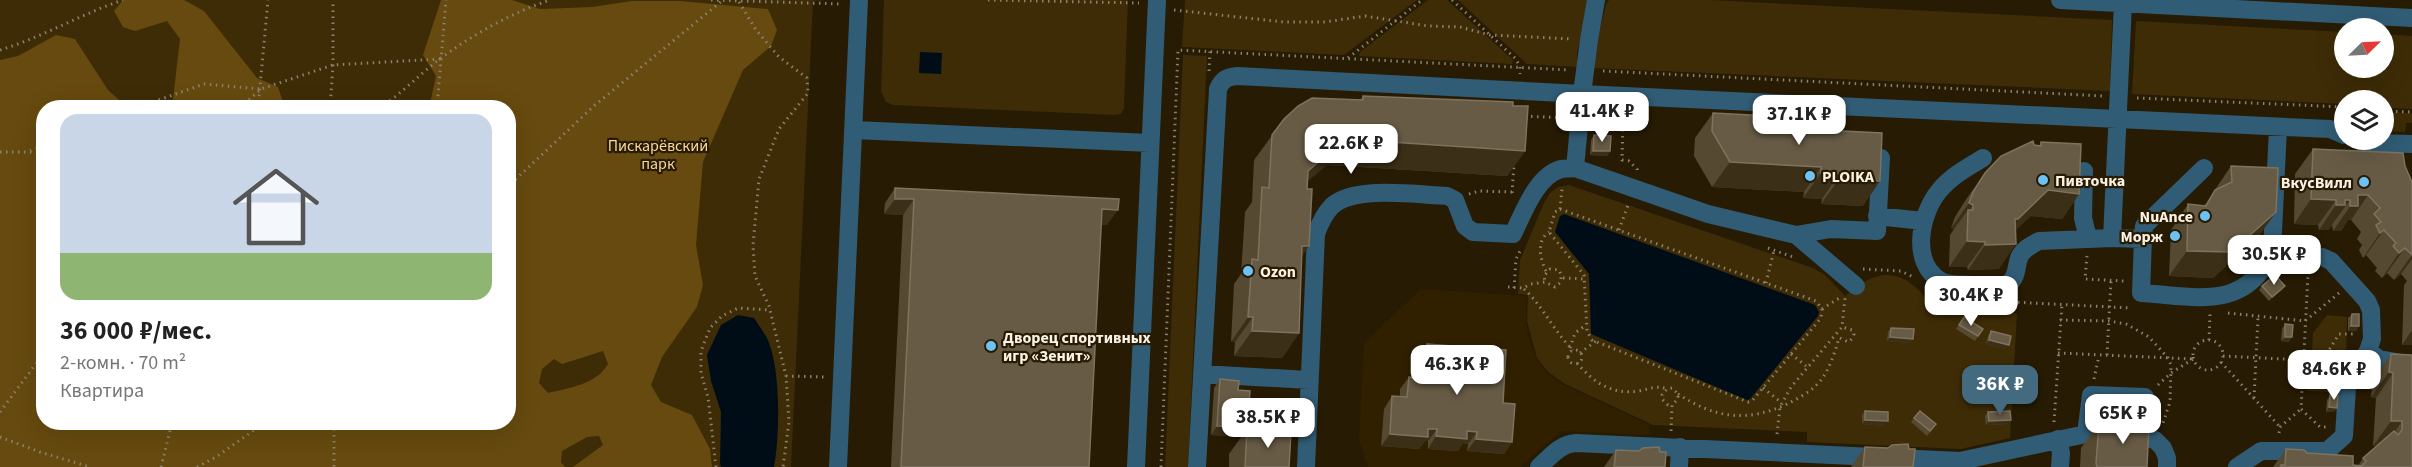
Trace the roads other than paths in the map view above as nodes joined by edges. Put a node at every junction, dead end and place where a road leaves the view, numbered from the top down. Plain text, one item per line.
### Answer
1 (859, 0) edge
2 (1596, 0) edge
3 (2060, 0) edge
4 (1157, 2) edge
5 (2123, 3) junction
6 (2412, 18) edge
7 (1582, 94) junction
8 (2118, 119) junction
9 (2278, 128) junction
10 (854, 130) junction
11 (2334, 131) edge
12 (1150, 143) junction
13 (2394, 144) edge
14 (2412, 144) edge
15 (1881, 156) edge
16 (1983, 158) dead end
17 (1575, 168) junction
18 (2204, 168) dead end
19 (2084, 171) dead end
20 (1877, 216) junction
21 (1923, 221) junction
22 (1796, 235) junction
23 (2088, 238) junction
24 (2112, 238) junction
25 (2143, 239) junction
26 (2272, 252) junction
27 (1852, 283) road end
28 (2365, 357) junction
29 (2412, 364) edge
30 (1202, 374) junction
31 (1309, 380) junction
32 (2145, 397) road end
33 (2086, 434) junction
34 (2058, 439) junction
35 (1675, 447) junction
36 (1807, 460) edge
37 (1931, 463) edge
38 (1541, 466) edge
39 (838, 467) edge
40 (1136, 467) edge
41 (1197, 467) edge
42 (1306, 467) edge
43 (1679, 467) edge
44 (2060, 467) edge
45 (2167, 467) edge
46 (2237, 467) edge

1 - 10 street
2 - 7 street
3 - 5 street
4 - 12 street
5 - 6 street
5 - 8 street
7 - 8 street
7 - 17 street
7 - 30 street
8 - 9 street
8 - 24 street
9 - 11 street
9 - 26 street
10 - 12 street
10 - 39 street
12 - 40 street
13 - 14 street
15 - 20 street
16 - 21 street
17 - 22 street
17 - 31 street
18 - 25 street
19 - 23 street
20 - 21 street
20 - 22 street
21 - 23 street
22 - 27 street
23 - 24 street
24 - 25 street
25 - 26 street
26 - 28 street
28 - 29 street
28 - 46 street
30 - 31 street
30 - 41 street
31 - 42 street
32 - 33 street
33 - 34 street
33 - 45 street
34 - 37 street
34 - 44 street
35 - 36 street
35 - 38 street
35 - 43 street
36 - 37 street

